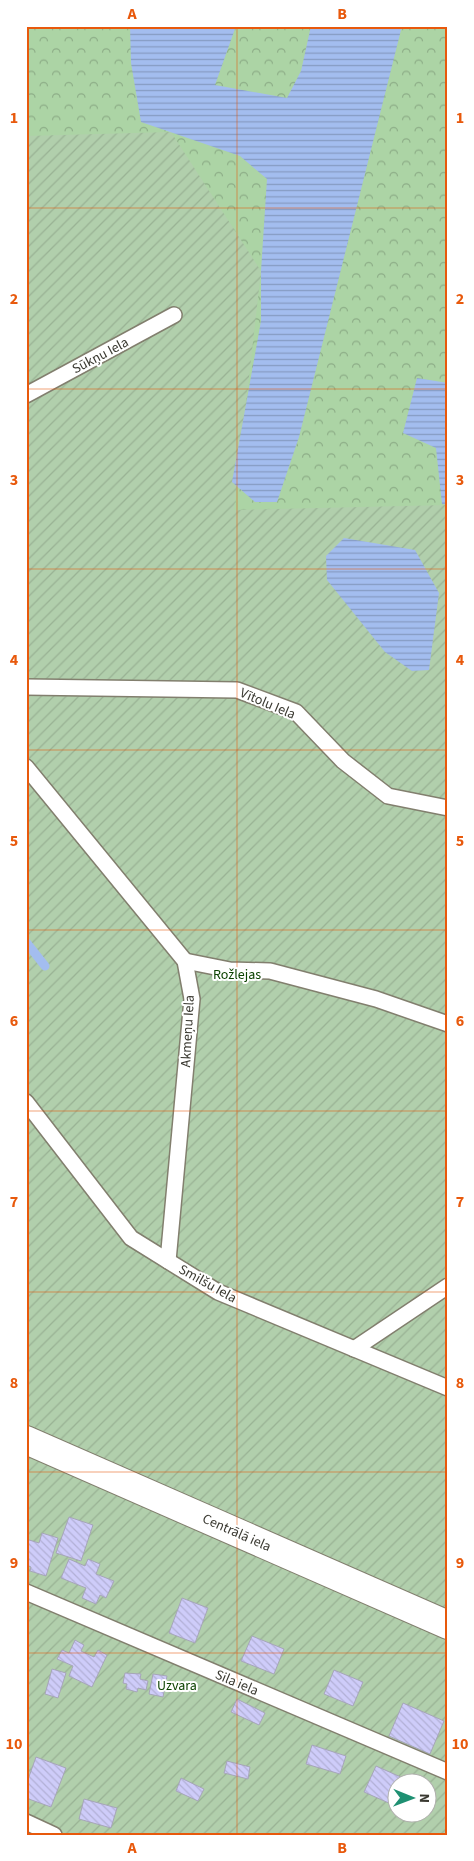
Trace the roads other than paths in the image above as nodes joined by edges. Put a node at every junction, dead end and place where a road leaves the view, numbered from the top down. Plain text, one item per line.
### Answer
1 (174, 315) dead end
2 (26, 395) edge
3 (26, 687) edge
4 (26, 767) edge
5 (448, 808) edge
6 (184, 961) junction
7 (448, 1024) edge
8 (26, 1102) edge
9 (168, 1261) junction
10 (448, 1286) edge
11 (354, 1349) junction
12 (448, 1388) edge
13 (26, 1440) edge
14 (26, 1592) edge
15 (448, 1625) edge
16 (448, 1772) edge
17 (26, 1822) edge
18 (54, 1835) edge

1 - 2 lane, Sūkņu Iela
3 - 5 lane, Vītolu Iela
4 - 6 lane, Akmeņu Iela
6 - 7 lane
6 - 9 lane, Akmeņu Iela
8 - 9 lane, Smilšu Iela
9 - 11 lane, Smilšu Iela
10 - 11 lane
11 - 12 lane, Smilšu Iela
13 - 15 street, Centrālā iela
14 - 16 lane, Sila iela
17 - 18 lane

